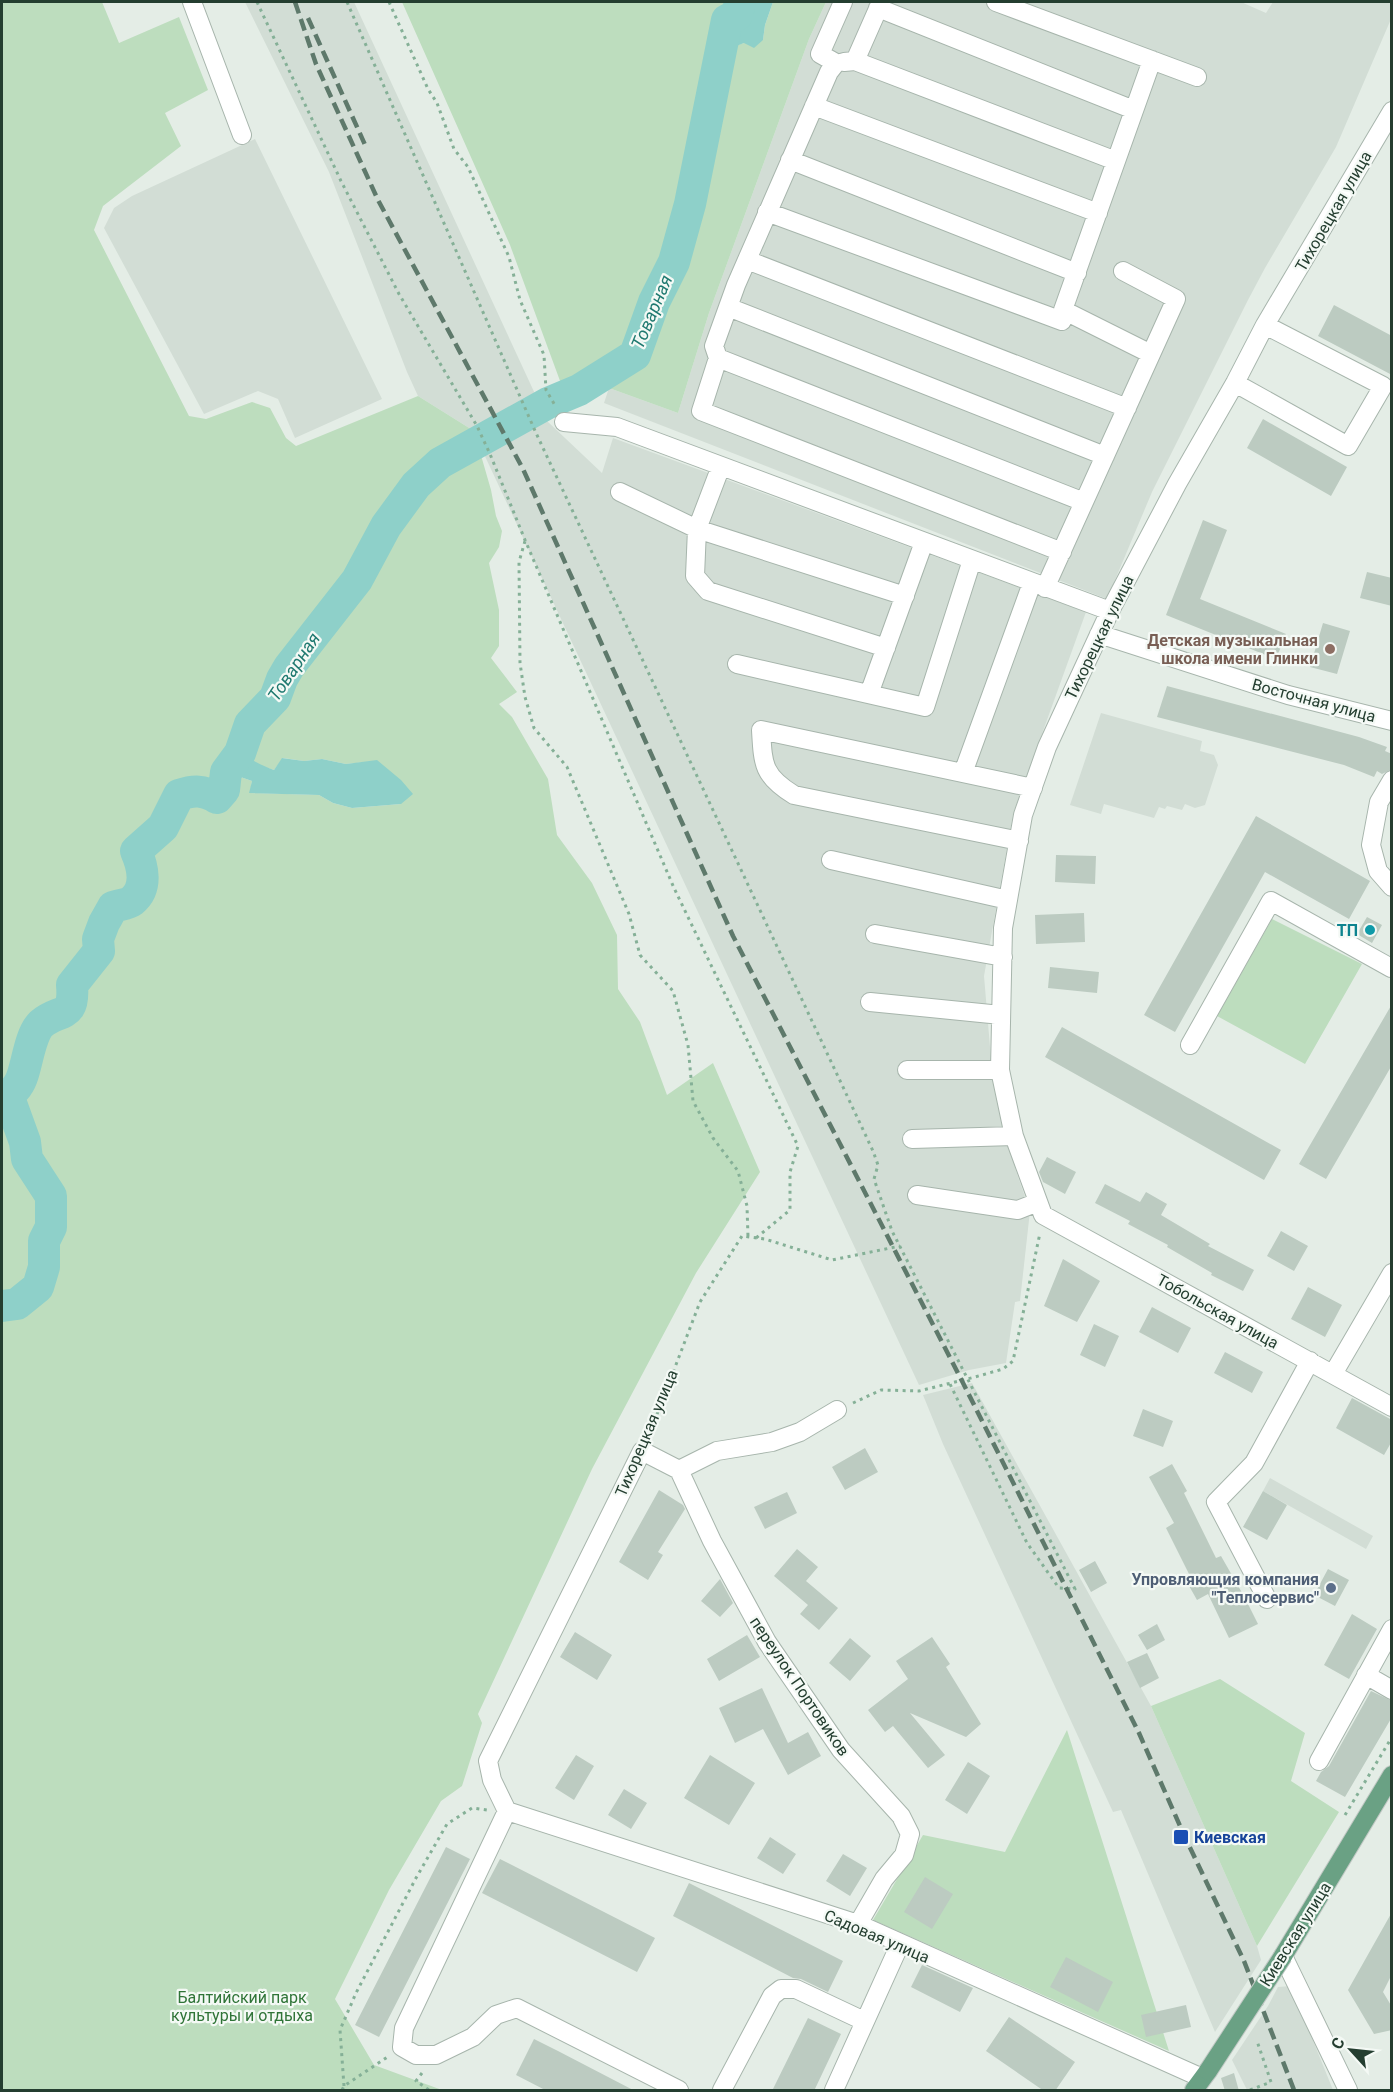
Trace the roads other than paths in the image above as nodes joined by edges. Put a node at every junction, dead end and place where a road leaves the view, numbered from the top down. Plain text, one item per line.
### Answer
1 (192, 2) edge
2 (843, 2) edge
3 (996, 2) edge
4 (879, 5) edge
5 (1152, 60) junction
6 (855, 62) junction
7 (836, 63) junction
8 (1197, 77) dead end
9 (814, 106) junction
10 (1134, 110) junction
11 (1392, 111) edge
12 (242, 135) dead end
13 (790, 160) junction
14 (1116, 161) junction
15 (767, 212) junction
16 (1098, 213) junction
17 (747, 260) junction
18 (1123, 271) dead end
19 (1077, 273) junction
20 (728, 308) junction
21 (1063, 310) junction
22 (1265, 325) junction
23 (1151, 354) junction
24 (718, 358) junction
25 (1235, 383) junction
26 (1127, 408) junction
27 (561, 416) road end
28 (1105, 456) junction
29 (721, 466) junction
30 (620, 492) dead end
31 (1084, 502) junction
32 (697, 530) junction
33 (924, 542) junction
34 (1062, 552) junction
35 (972, 560) junction
36 (1039, 585) junction
37 (905, 596) junction
38 (1110, 611) junction
39 (1100, 634) junction
40 (886, 648) junction
41 (737, 664) dead end
42 (870, 694) junction
43 (1392, 721) edge
44 (963, 773) junction
45 (1392, 780) edge
46 (1033, 788) junction
47 (1019, 841) junction
48 (831, 860) dead end
49 (1392, 886) edge
50 (1008, 900) junction
51 (875, 934) dead end
52 (1003, 957) junction
53 (1390, 968) edge
54 (870, 1002) dead end
55 (1001, 1015) junction
56 (1190, 1045) dead end
57 (907, 1070) dead end
58 (1000, 1070) junction
59 (1014, 1136) junction
60 (912, 1139) dead end
61 (917, 1195) dead end
62 (1040, 1209) junction
63 (1392, 1274) edge
64 (1310, 1361) junction
65 (1333, 1374) junction
66 (1392, 1407) edge
67 (837, 1410) road end
68 (679, 1470) junction
69 (1267, 1599) dead end
70 (1392, 1629) edge
71 (1387, 1649) edge
72 (1366, 1675) junction
73 (1392, 1690) edge
74 (1319, 1761) dead end
75 (1392, 1775) edge
76 (507, 1811) junction
77 (858, 1924) junction
78 (900, 1944) junction
79 (1283, 1956) junction
80 (864, 2022) junction
81 (1201, 2080) edge
82 (680, 2091) edge
83 (723, 2091) edge
84 (834, 2091) edge
85 (1348, 2091) edge

1 - 12 street
2 - 7 street
3 - 5 street
4 - 6 street
4 - 10 street
5 - 8 street
5 - 10 street
6 - 7 street
6 - 14 street
7 - 9 street
9 - 13 street
9 - 16 street
10 - 14 street
11 - 22 street, Тихорецкая улица
13 - 15 street
13 - 19 street
14 - 16 street
15 - 17 street
15 - 21 street
16 - 19 street
17 - 20 street
17 - 26 street
18 - 23 street
19 - 21 street
20 - 24 street
20 - 28 street
21 - 23 street
22 - 25 street, Тихорецкая улица
22 - 25 street
23 - 26 street
24 - 31 street
24 - 34 street
25 - 38 street, Тихорецкая улица
26 - 28 street
27 - 29 street
28 - 31 street
29 - 32 street
29 - 33 street
30 - 32 street
31 - 34 street
32 - 37 street
32 - 40 street
33 - 35 street
33 - 37 street
34 - 36 street
35 - 36 street
35 - 42 street
36 - 38 street
36 - 44 street
37 - 40 street
38 - 39 street, Тихорецкая улица
39 - 43 street, Восточная улица
39 - 46 street, Тихорецкая улица
40 - 42 street
41 - 42 street
44 - 46 street
44 - 47 street
45 - 49 street
46 - 47 street, Тихорецкая улица
47 - 50 street, Тихорецкая улица
48 - 50 street
50 - 52 street, Тихорецкая улица
51 - 52 street
52 - 55 street, Тихорецкая улица
53 - 56 street
54 - 55 street
55 - 58 street, Тихорецкая улица
57 - 58 street
58 - 59 street, Тихорецкая улица
59 - 60 street
59 - 62 street, Тихорецкая улица
61 - 62 street
62 - 64 street, Тобольская улица
63 - 65 street
64 - 65 street, Тобольская улица
64 - 69 street
65 - 66 street, Тобольская улица
67 - 68 street
68 - 76 street, Тихорецкая улица
68 - 77 street, переулок Портовиков
70 - 71 street
71 - 72 street
72 - 73 street
72 - 74 street
75 - 79 main road, Киевская улица
76 - 77 street, Садовая улица
76 - 82 street
77 - 78 street, Садовая улица
78 - 80 street
78 - 81 street, Садовая улица
79 - 81 main road, Киевская улица, bridge
79 - 85 street
80 - 83 street
80 - 84 street

